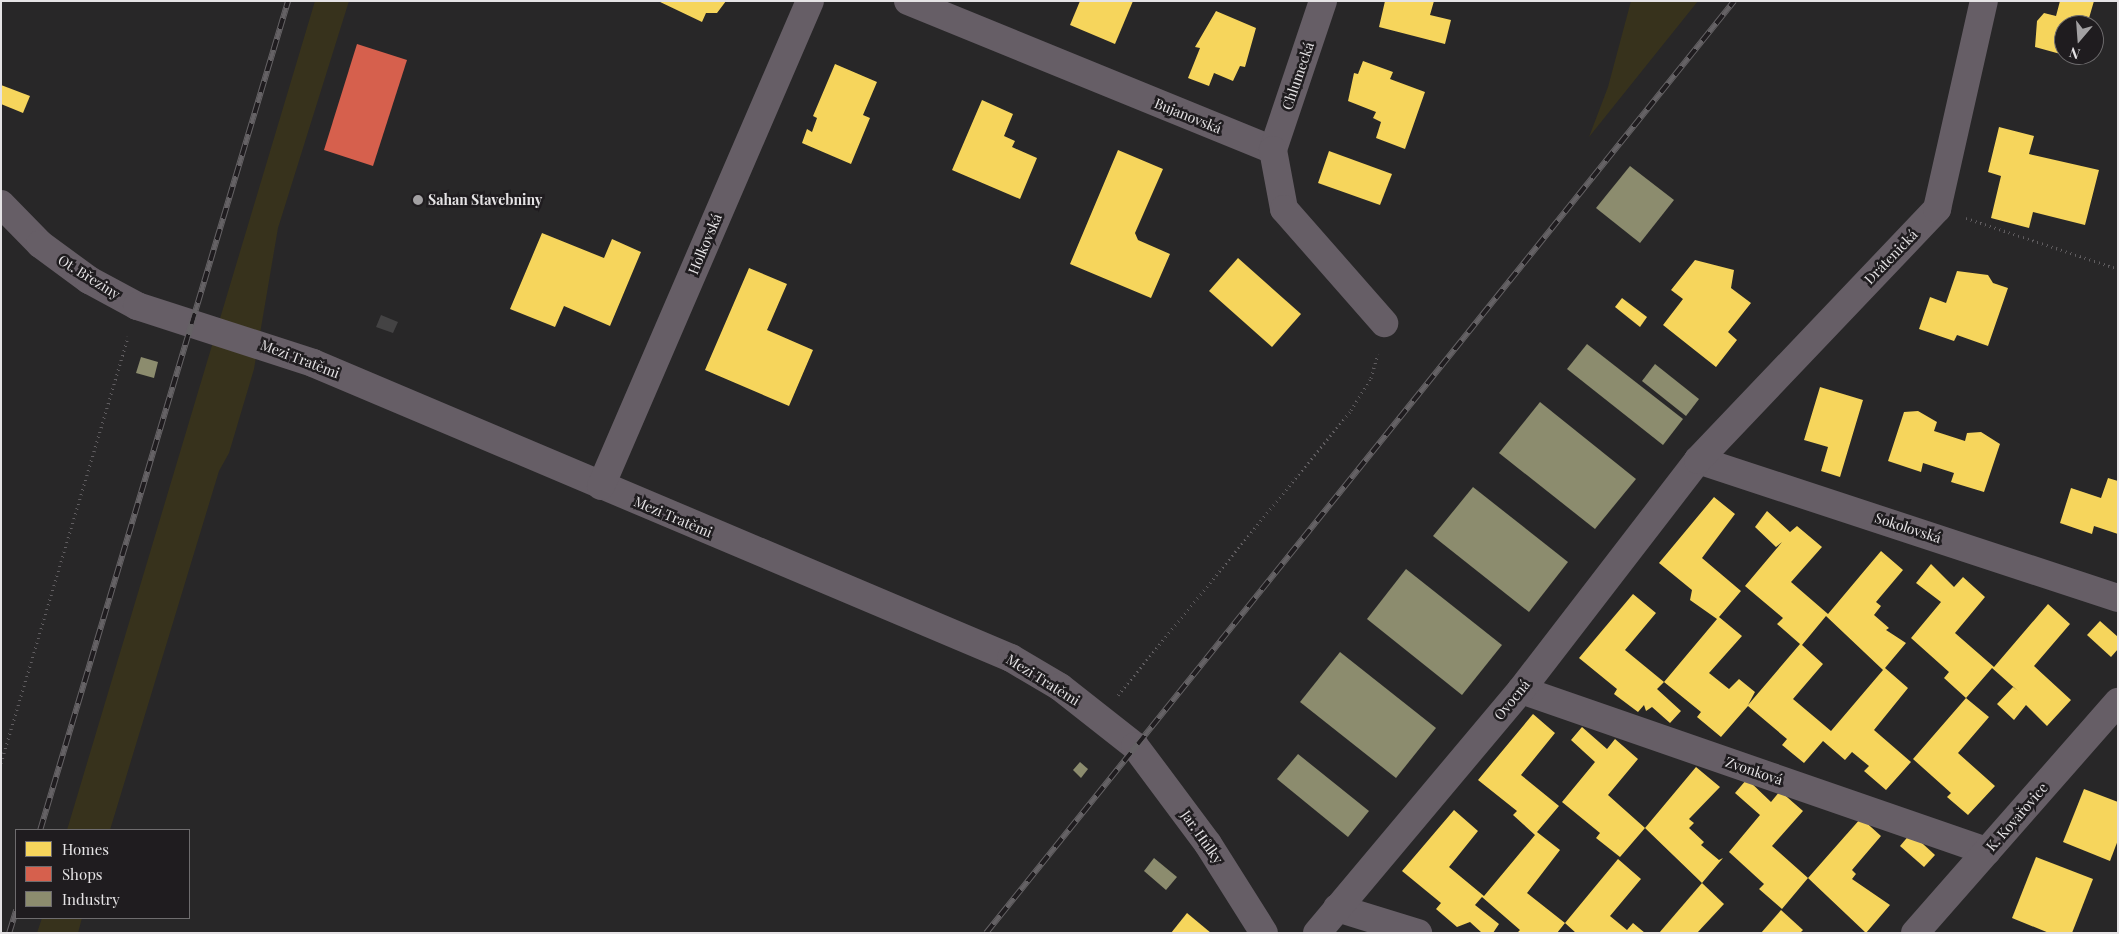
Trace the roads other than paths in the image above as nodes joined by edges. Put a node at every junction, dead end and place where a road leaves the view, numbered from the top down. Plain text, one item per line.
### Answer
1 (810, 1) edge
2 (908, 1) edge
3 (1324, 1) edge
4 (1984, 1) edge
5 (1273, 150) junction
6 (1, 204) edge
7 (193, 322) joint
8 (1384, 323) road end
9 (1698, 460) junction
10 (601, 486) junction
11 (2118, 598) edge
12 (1521, 690) junction
13 (2118, 702) edge
14 (1135, 746) joint
15 (1987, 851) junction
16 (1337, 908) junction
17 (1264, 933) edge
18 (1317, 933) edge
19 (1418, 933) edge
20 (1915, 933) edge

1 - 10 street, Holkovská
2 - 5 street, Bujanovská
3 - 5 street, Chlumecká
4 - 9 street, Drátenická
5 - 8 street
6 - 7 street, Ot. Březiny
7 - 10 street, Mezi Tratěmi
9 - 11 street, Sokolovská
9 - 12 street, Ovocná
10 - 14 street, Mezi Tratěmi
12 - 15 street, Zvonková
12 - 16 street, Ovocná
13 - 15 street, K. Kovařovice
14 - 17 street, Jar. Hůlky
15 - 20 street, K. Kovařovice
16 - 18 street, Ovocná
16 - 19 street

